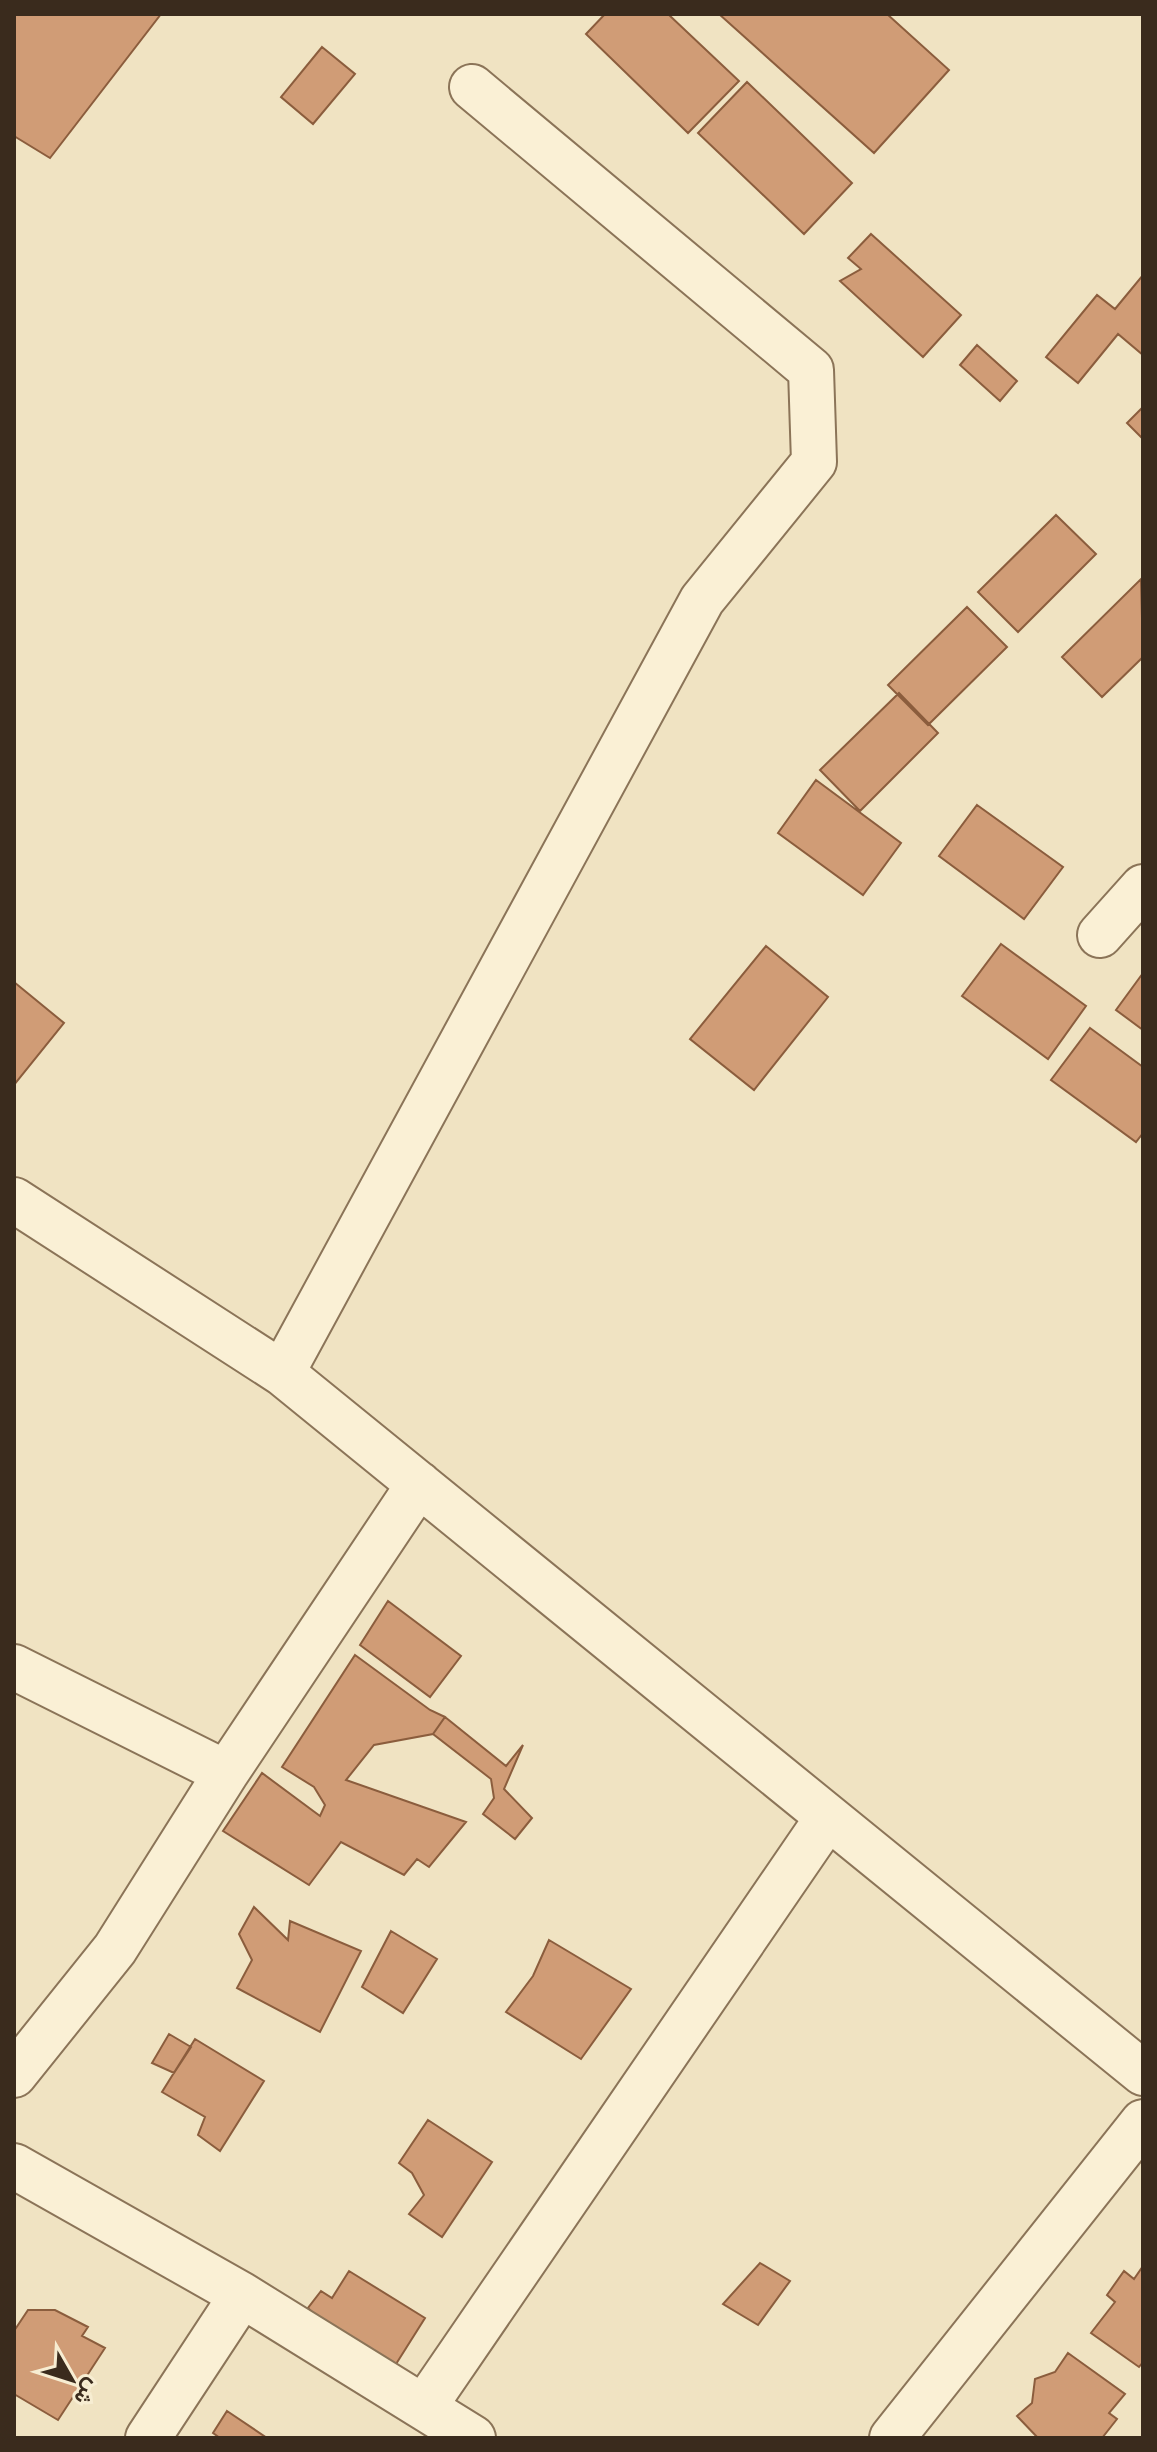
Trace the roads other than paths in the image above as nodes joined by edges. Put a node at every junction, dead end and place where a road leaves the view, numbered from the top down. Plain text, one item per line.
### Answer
1 (472, 87) dead end
2 (1143, 887) edge
3 (1100, 935) dead end
4 (14, 1200) edge
5 (282, 1373) junction
6 (419, 1484) junction
7 (14, 1667) edge
8 (226, 1773) junction
9 (828, 1817) junction
10 (1143, 2073) edge
11 (14, 2075) edge
12 (1143, 2122) edge
13 (14, 2166) edge
14 (242, 2295) junction
15 (424, 2407) junction
16 (148, 2438) edge
17 (473, 2438) edge
18 (892, 2438) edge

1 - 5 street
2 - 3 street
4 - 5 street
5 - 6 street
6 - 8 street
6 - 9 street
7 - 8 street
8 - 11 street
9 - 10 street
9 - 15 street
12 - 18 street
13 - 14 street
14 - 15 street
14 - 16 street
15 - 17 street

